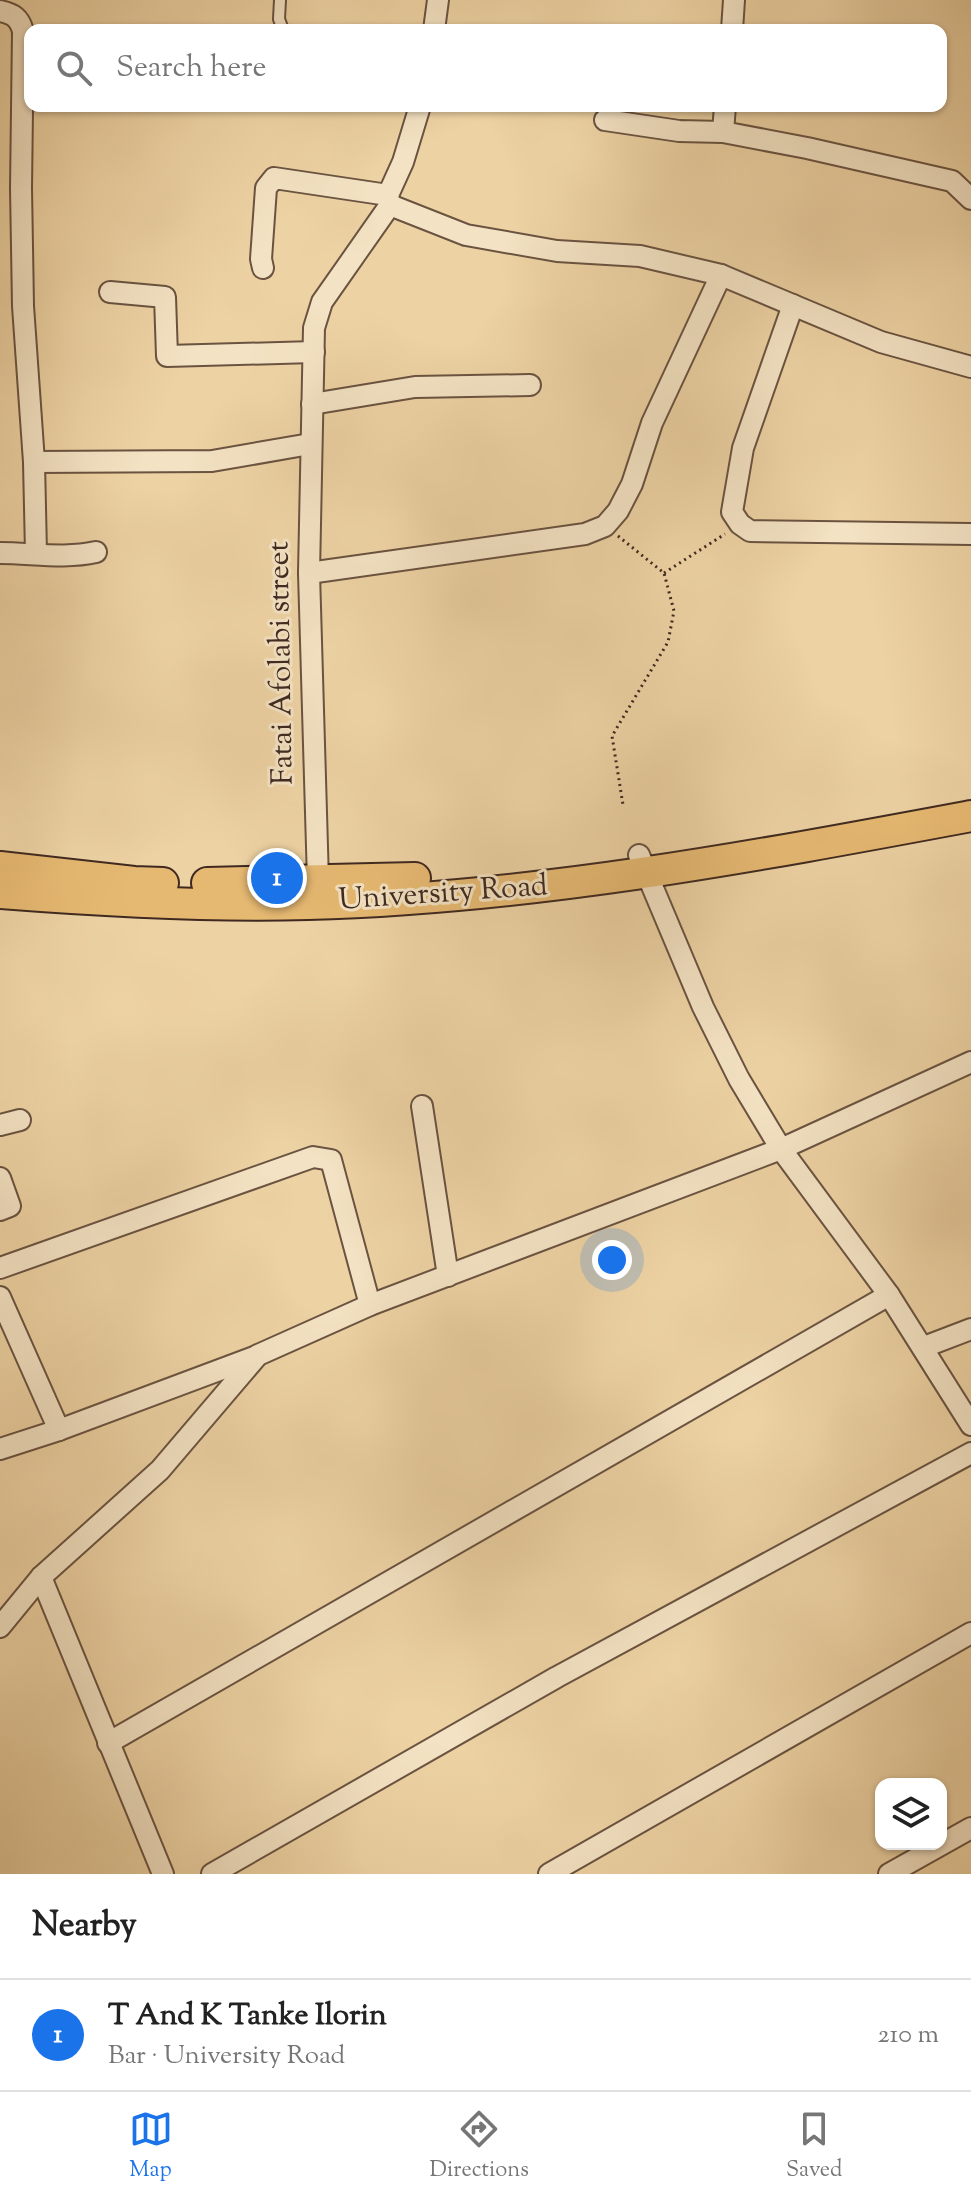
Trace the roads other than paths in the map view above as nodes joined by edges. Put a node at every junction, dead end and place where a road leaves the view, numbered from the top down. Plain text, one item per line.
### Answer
1 (280, 0) edge
2 (438, 0) edge
3 (734, 0) edge
4 (0, 11) edge
5 (281, 24) edge
6 (435, 24) edge
7 (732, 24) edge
8 (418, 112) edge
9 (725, 112) edge
10 (605, 120) dead end
11 (723, 132) junction
12 (971, 199) edge
13 (389, 200) junction
14 (263, 268) dead end
15 (721, 275) junction
16 (110, 292) dead end
17 (793, 305) junction
18 (314, 352) junction
19 (971, 367) edge
20 (530, 385) dead end
21 (312, 404) junction
22 (310, 444) junction
23 (34, 462) junction
24 (971, 534) edge
25 (96, 552) dead end
26 (0, 553) edge
27 (36, 553) junction
28 (309, 573) junction
29 (971, 800) edge
30 (971, 816) edge
31 (642, 864) junction
32 (0, 867) edge
33 (318, 881) junction
34 (0, 893) edge
35 (971, 1062) edge
36 (422, 1106) dead end
37 (781, 1149) junction
38 (0, 1178) edge
39 (0, 1210) edge
40 (0, 1268) edge
41 (448, 1276) junction
42 (889, 1295) junction
43 (0, 1297) edge
44 (370, 1305) junction
45 (971, 1329) edge
46 (924, 1347) junction
47 (258, 1355) junction
48 (971, 1425) edge
49 (59, 1430) junction
50 (0, 1449) edge
51 (971, 1453) edge
52 (41, 1577) junction
53 (0, 1627) edge
54 (971, 1633) edge
55 (108, 1743) junction
56 (971, 1828) edge
57 (163, 1874) edge
58 (212, 1874) edge
59 (549, 1874) edge
60 (889, 1874) edge

1 - 5 lane
2 - 6 street
3 - 7 street
4 - 23 street
8 - 13 street, Fatai Afolabi street
9 - 11 street
10 - 11 street
11 - 12 street
13 - 14 street
13 - 15 street
13 - 18 street, Fatai Afolabi street
15 - 17 street
15 - 28 street
16 - 18 street
17 - 19 street
17 - 24 street
18 - 21 street, Fatai Afolabi street
20 - 21 street
21 - 22 street, Fatai Afolabi street
22 - 23 street
22 - 28 street, Fatai Afolabi street
23 - 27 street
25 - 27 street
26 - 27 street
28 - 33 street, Fatai Afolabi street
29 - 31 main road, University Road
30 - 31 main road, University Road
31 - 33 main road, University Road
31 - 34 main road, University Road
31 - 37 street
32 - 33 main road, University Road
35 - 37 street
36 - 41 street
37 - 41 street
37 - 42 street
38 - 39 street
40 - 44 street
41 - 44 street
42 - 46 street
42 - 55 street
43 - 49 street
44 - 47 street
45 - 46 street
46 - 48 street
47 - 49 street
47 - 52 street
49 - 50 street
51 - 58 street
52 - 53 street
52 - 55 street
54 - 59 street
55 - 57 street
56 - 60 street

